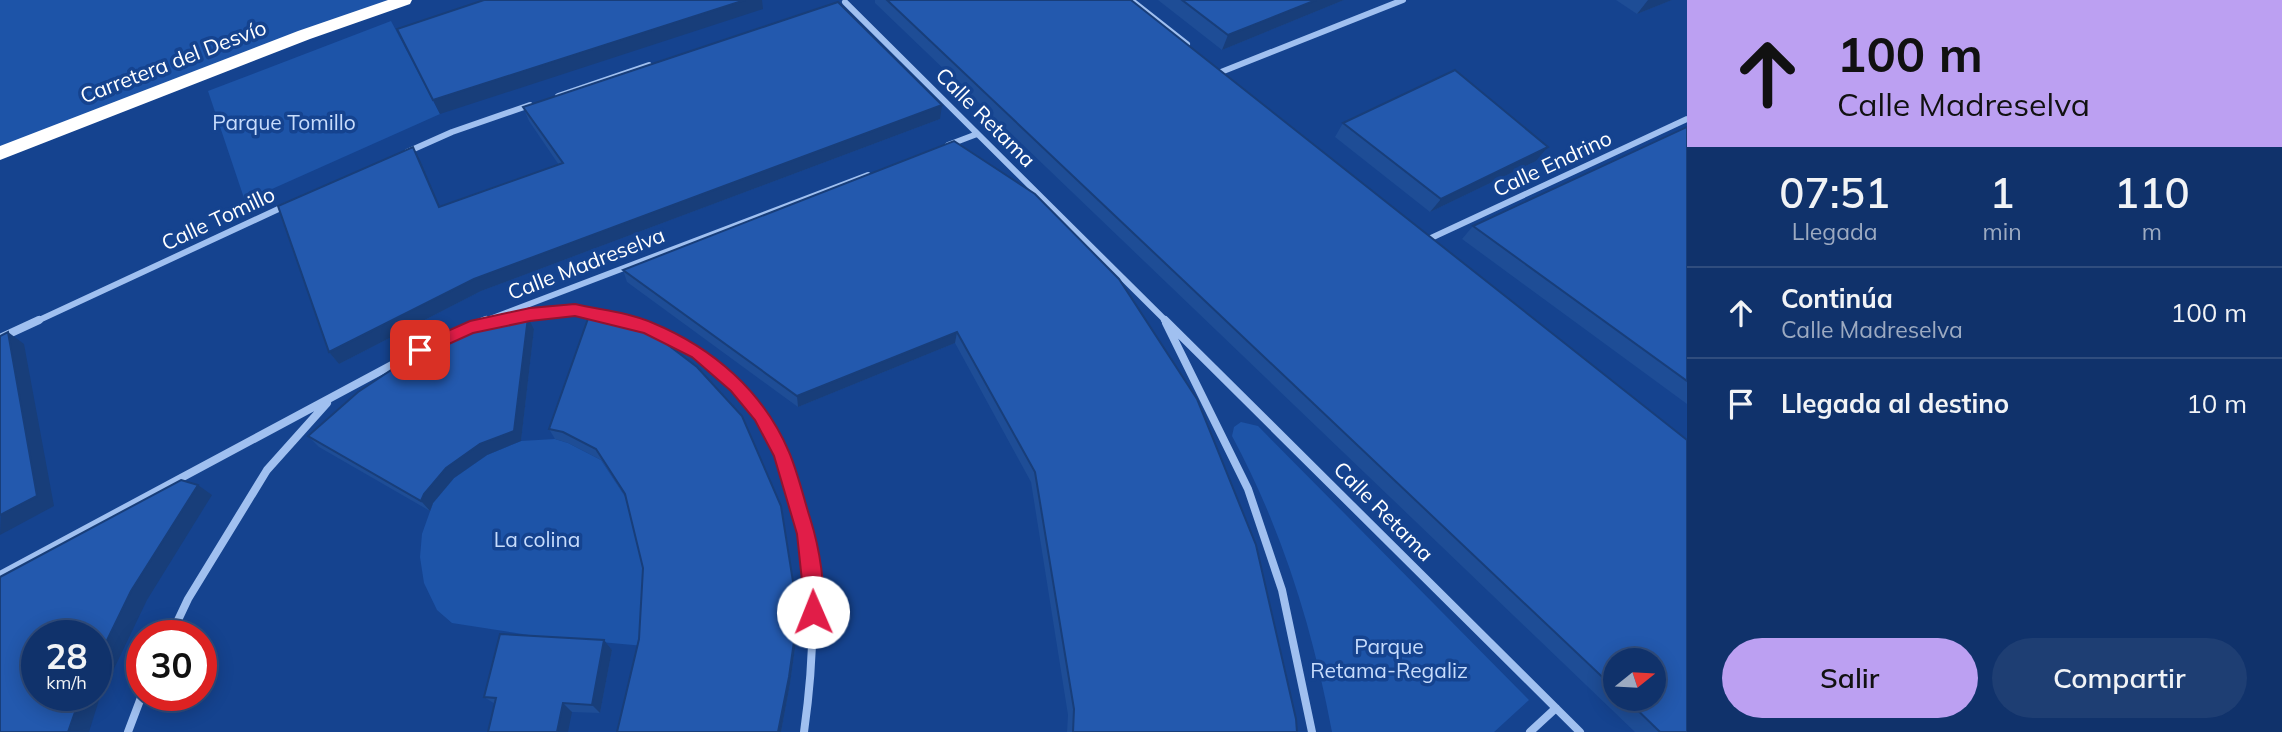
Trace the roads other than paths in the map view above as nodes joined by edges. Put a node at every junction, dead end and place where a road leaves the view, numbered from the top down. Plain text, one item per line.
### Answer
1 (404, 0) edge
2 (1131, 0) edge
3 (1403, 0) edge
4 (847, 1) edge
5 (831, 6) edge
6 (1191, 48) edge
7 (659, 62) edge
8 (1211, 64) edge
9 (1221, 72) junction
10 (1231, 80) edge
11 (555, 97) edge
12 (542, 101) edge
13 (1687, 119) edge
14 (977, 134) junction
15 (938, 148) edge
16 (405, 152) edge
17 (0, 153) edge
18 (874, 172) edge
19 (296, 201) edge
20 (1421, 230) edge
21 (1432, 238) junction
22 (1442, 246) edge
23 (1163, 316) junction
24 (470, 327) junction
25 (0, 338) edge
26 (332, 397) junction
27 (0, 575) edge
28 (178, 620) edge
29 (1556, 708) junction
30 (136, 711) edge
31 (128, 732) edge
32 (804, 732) edge
33 (1312, 732) edge
34 (1530, 732) edge
35 (1580, 732) edge

1 - 17 highway, Carretera del Desvío
2 - 6 street
3 - 9 street
4 - 5 street
4 - 14 street, Calle Retama
7 - 11 street
8 - 9 street
9 - 10 street
12 - 16 street
13 - 21 street, Calle Endrino
14 - 15 street
14 - 23 street, Calle Retama
18 - 24 street, Calle Madreselva
19 - 25 street, Calle Tomillo
20 - 21 street
21 - 22 street
23 - 29 street, Calle Retama
23 - 33 street, Calle Retama
24 - 26 street, Calle Madreselva
24 - 32 street
26 - 27 street, Calle Madreselva
26 - 28 street
29 - 34 street
29 - 35 street, Calle Retama
30 - 31 street

